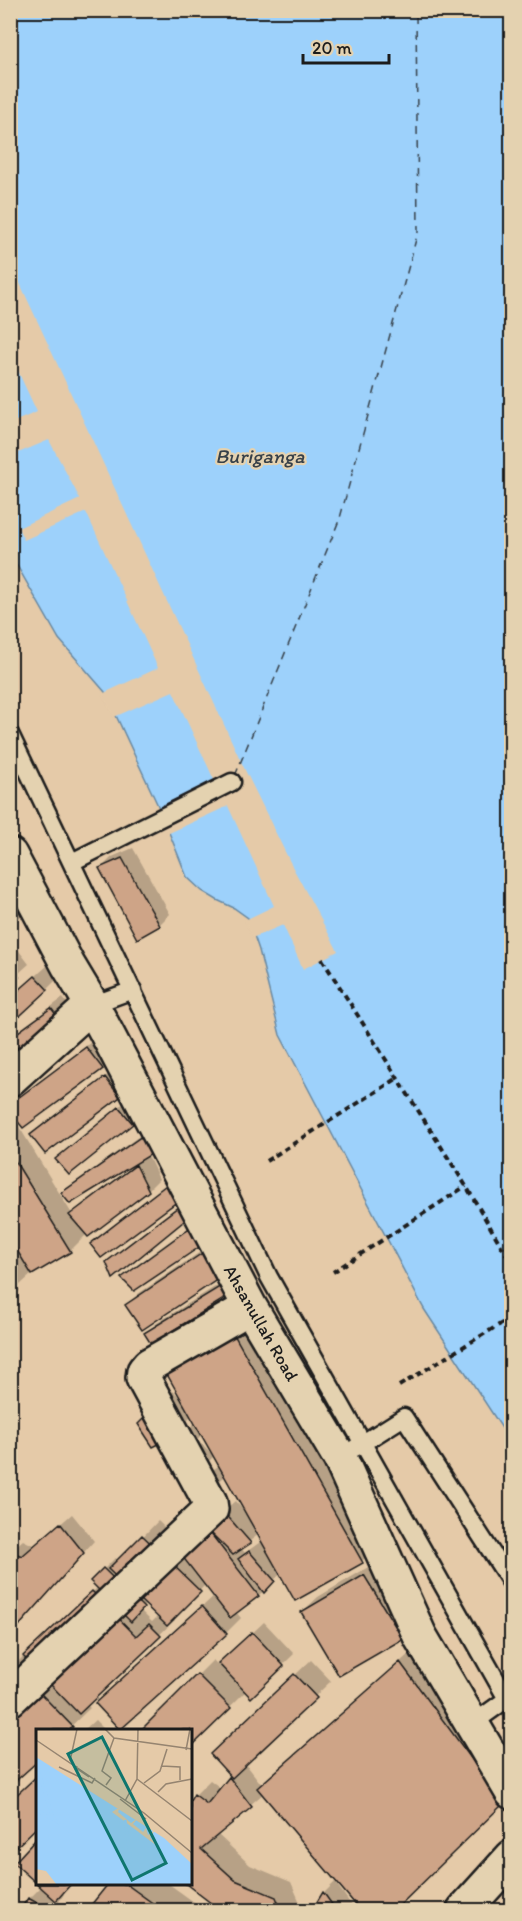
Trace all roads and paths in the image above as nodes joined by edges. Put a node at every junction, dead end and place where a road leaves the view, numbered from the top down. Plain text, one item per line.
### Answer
1 (10, 734) edge
2 (232, 782) dead end
3 (10, 855) edge
4 (72, 862) junction
5 (322, 959) dead end
6 (133, 990) junction
7 (92, 1005) junction
8 (398, 1078) junction
9 (10, 1079) edge
10 (266, 1161) dead end
11 (466, 1186) junction
12 (512, 1264) edge
13 (333, 1272) dead end
14 (250, 1306) junction
15 (512, 1317) edge
16 (399, 1386) dead end
17 (352, 1450) junction
18 (512, 1584) edge
19 (10, 1699) edge
20 (472, 1724) junction
21 (512, 1792) edge
22 (512, 1857) edge
23 (465, 1911) edge

1 - 4 lane
2 - 4 lane
3 - 7 street, Ahsanullah Road
4 - 6 lane
5 - 8 path
6 - 7 lane
6 - 17 lane
7 - 9 street
7 - 14 street, Ahsanullah Road
8 - 10 path
8 - 11 path
11 - 12 path
11 - 13 path
14 - 17 street, Ahsanullah Road
14 - 19 street
15 - 16 path
17 - 18 lane
17 - 20 street, Ahsanullah Road
17 - 20 lane
20 - 21 street, Ahsanullah Road
22 - 23 street

